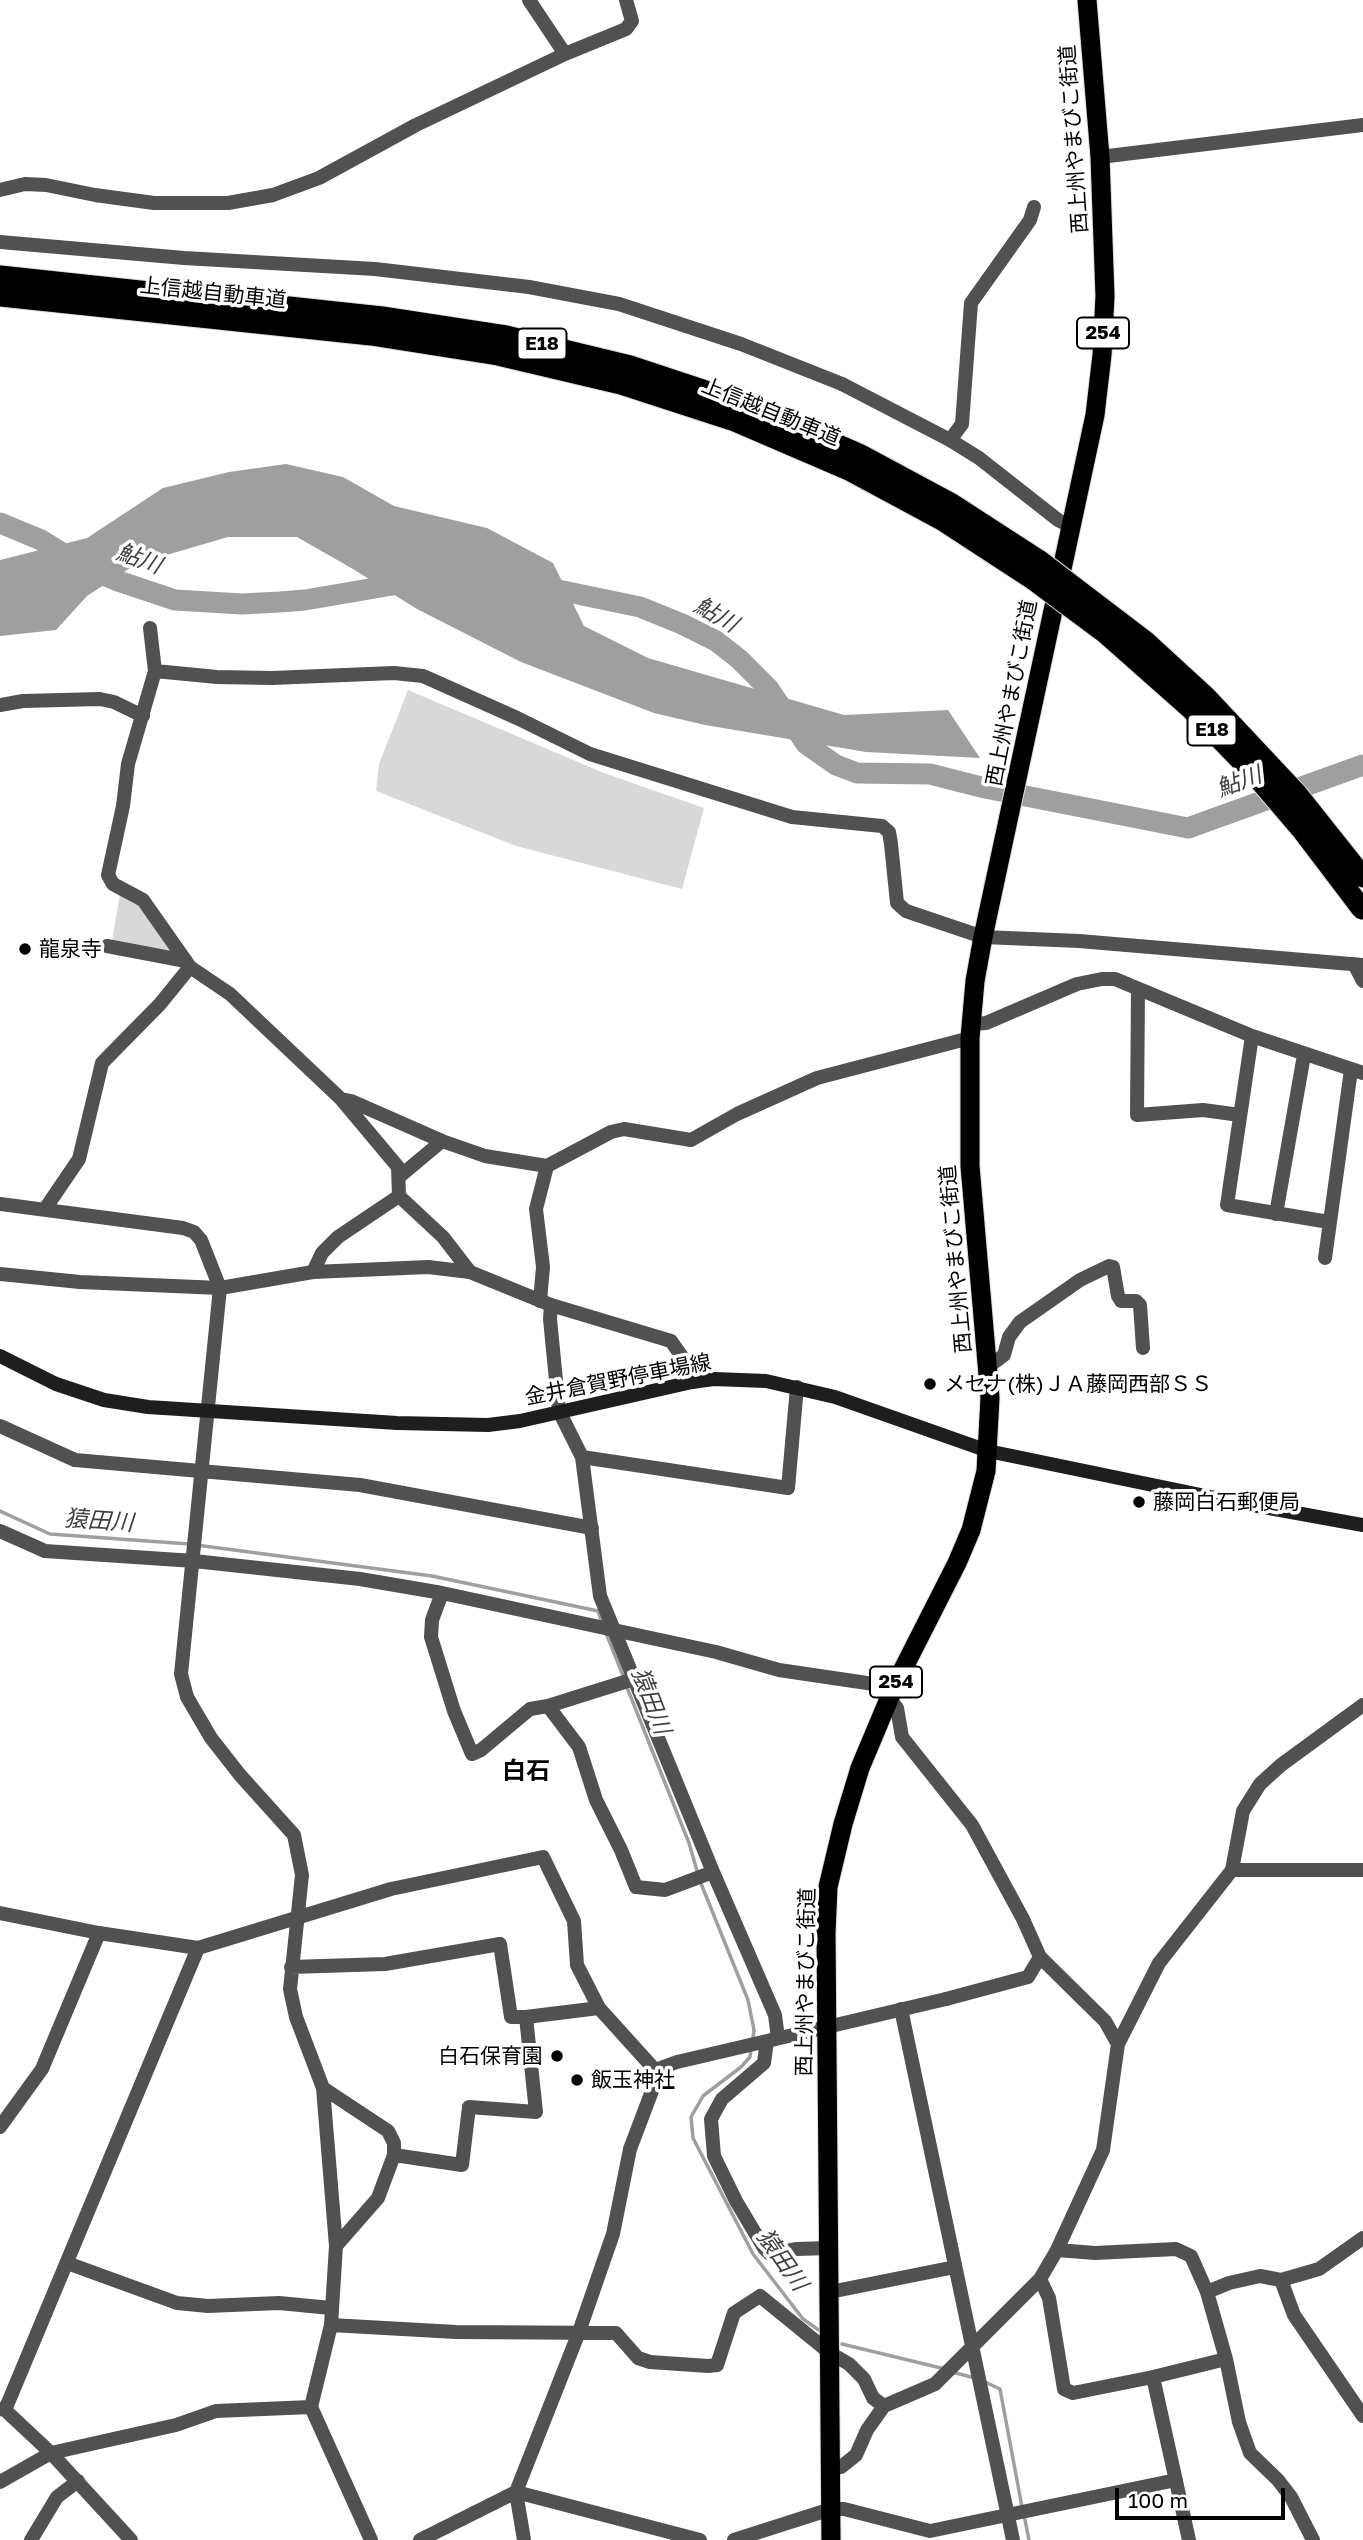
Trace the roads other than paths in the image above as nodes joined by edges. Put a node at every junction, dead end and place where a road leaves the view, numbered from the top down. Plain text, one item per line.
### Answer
1 (529, 0) edge
2 (626, 0) edge
3 (1087, 0) edge
4 (565, 54) junction
5 (1363, 125) edge
6 (1100, 157) junction
7 (0, 190) edge
8 (1034, 207) dead end
9 (0, 242) edge
10 (0, 276) edge
11 (0, 296) edge
12 (950, 440) junction
13 (1070, 526) junction
14 (1037, 570) junction
15 (150, 628) dead end
16 (155, 671) junction
17 (0, 705) edge
18 (143, 716) junction
19 (1363, 877) edge
20 (1362, 910) edge
21 (983, 937) junction
22 (107, 946) dead end
23 (188, 964) junction
24 (1359, 965) edge
25 (1363, 981) edge
26 (1138, 989) junction
27 (971, 1031) junction
28 (1252, 1036) junction
29 (1304, 1055) junction
30 (1357, 1072) edge
31 (341, 1099) junction
32 (1240, 1115) junction
33 (442, 1141) junction
34 (547, 1166) junction
35 (398, 1177) junction
36 (399, 1196) junction
37 (0, 1204) edge
38 (45, 1209) junction
39 (1276, 1214) junction
40 (1329, 1222) junction
41 (1325, 1258) dead end
42 (313, 1272) junction
43 (470, 1272) junction
44 (0, 1274) edge
45 (220, 1287) junction
46 (545, 1303) junction
47 (1143, 1348) dead end
48 (0, 1356) edge
49 (988, 1367) junction
50 (692, 1382) junction
51 (797, 1387) junction
52 (559, 1411) junction
53 (208, 1412) junction
54 (0, 1426) edge
55 (988, 1451) junction
56 (582, 1457) junction
57 (203, 1470) junction
58 (1363, 1525) edge
59 (592, 1528) junction
60 (0, 1531) edge
61 (194, 1562) junction
62 (442, 1594) junction
63 (612, 1631) junction
64 (631, 1679) junction
65 (892, 1693) junction
66 (548, 1706) junction
67 (1363, 1706) edge
68 (1363, 1870) edge
69 (1232, 1871) junction
70 (711, 1873) junction
71 (0, 1913) edge
72 (297, 1917) junction
73 (99, 1933) junction
74 (198, 1948) junction
75 (1040, 1957) junction
76 (291, 1968) junction
77 (599, 2008) junction
78 (901, 2010) junction
79 (526, 2017) junction
80 (827, 2027) junction
81 (772, 2040) junction
82 (1118, 2044) junction
83 (655, 2070) junction
84 (323, 2088) junction
85 (0, 2127) edge
86 (394, 2155) junction
87 (1363, 2238) edge
88 (336, 2246) junction
89 (829, 2248) junction
90 (1057, 2250) junction
91 (67, 2263) junction
92 (955, 2267) junction
93 (1040, 2279) junction
94 (1281, 2280) junction
95 (830, 2292) junction
96 (1207, 2292) junction
97 (331, 2308) junction
98 (331, 2325) junction
99 (579, 2332) junction
100 (971, 2347) junction
101 (830, 2353) junction
102 (1226, 2360) junction
103 (1153, 2377) junction
104 (884, 2406) junction
105 (311, 2407) junction
106 (3, 2410) edge
107 (1363, 2416) edge
108 (51, 2453) junction
109 (832, 2468) junction
110 (1176, 2480) junction
111 (78, 2481) junction
112 (0, 2482) edge
113 (516, 2493) junction
114 (831, 2509) junction
115 (1007, 2516) junction
116 (32, 2540) edge
117 (131, 2540) edge
118 (372, 2540) edge
119 (420, 2540) edge
120 (524, 2540) edge
121 (699, 2540) edge
122 (734, 2540) edge
123 (831, 2540) edge
124 (1013, 2540) edge
125 (1189, 2540) edge
126 (1313, 2540) edge

1 - 4 street
2 - 4 street
3 - 6 highway, 西上州やまびこ街道 / 254
4 - 7 street
5 - 6 street
6 - 13 highway, 西上州やまびこ街道 / 254
8 - 12 street
9 - 12 street
10 - 14 highway, 上信越自動車道 / E18
11 - 14 highway, 上信越自動車道 / E18
12 - 13 street
13 - 21 highway, 西上州やまびこ街道 / 254
14 - 19 highway, 上信越自動車道 / E18, bridge
14 - 20 highway, 上信越自動車道 / E18, bridge
15 - 16 street
16 - 18 street
16 - 21 street
17 - 18 street
18 - 23 street
21 - 24 street
21 - 27 highway, 西上州やまびこ街道 / 254
22 - 23 street
23 - 31 street
23 - 38 street
24 - 25 street
26 - 27 street
26 - 28 street
26 - 32 street
27 - 34 street
27 - 49 highway, 西上州やまびこ街道 / 254
28 - 29 street
28 - 32 street
29 - 30 street
29 - 39 street
30 - 40 street
31 - 33 street
31 - 35 street
32 - 39 street
33 - 34 street
33 - 35 street
34 - 46 street
35 - 36 street
36 - 42 street
36 - 43 street
37 - 38 street
38 - 45 street
39 - 40 street
40 - 41 street
42 - 43 street
42 - 45 street
43 - 46 street
44 - 45 street
45 - 53 street
46 - 50 street
46 - 52 street
47 - 49 street
48 - 53 main road, 金井倉賀野停車場線
49 - 55 highway, 西上州やまびこ街道 / 254
50 - 51 main road, 金井倉賀野停車場線
50 - 52 main road, 金井倉賀野停車場線
51 - 55 main road, 金井倉賀野停車場線
51 - 56 street
52 - 53 main road, 金井倉賀野停車場線
52 - 56 street
53 - 57 street
54 - 57 street
55 - 58 main road, 金井倉賀野停車場線
55 - 65 highway, 西上州やまびこ街道 / 254
56 - 59 street
57 - 59 street
57 - 61 street
59 - 63 street
60 - 61 street
61 - 62 street
61 - 72 street
62 - 63 street
62 - 66 street
63 - 64 street
63 - 65 street
64 - 66 street
64 - 70 street
65 - 75 street
65 - 80 highway, 西上州やまびこ街道 / 254
66 - 70 street
67 - 69 street
68 - 69 street
69 - 82 street
70 - 81 street
71 - 73 street
72 - 74 street
72 - 76 street
72 - 77 street
73 - 74 street
73 - 85 street
74 - 91 street
75 - 78 street
75 - 82 street
76 - 79 street
76 - 84 street
77 - 79 street
77 - 83 street
78 - 80 street
78 - 92 street
79 - 86 street
80 - 81 street
80 - 89 highway, 西上州やまびこ街道 / 254
81 - 83 street
81 - 89 street
82 - 90 street
83 - 99 street
84 - 86 street
84 - 88 street
86 - 88 street
87 - 94 street
88 - 97 street
89 - 95 highway, 西上州やまびこ街道 / 254
90 - 93 street
90 - 96 street
91 - 97 street
91 - 106 street
92 - 95 street
92 - 100 street
93 - 100 street
93 - 103 street
94 - 96 street
94 - 107 street
95 - 101 highway, 西上州やまびこ街道 / 254
96 - 102 street
97 - 98 street
98 - 99 street
98 - 105 street
99 - 101 street
99 - 113 street
100 - 104 street
100 - 115 street
101 - 104 street
101 - 109 highway, 西上州やまびこ街道 / 254
102 - 103 street
102 - 126 street
103 - 110 street
104 - 109 street
105 - 108 street
105 - 118 street
106 - 108 street
108 - 111 street
108 - 112 street
109 - 114 highway, 西上州やまびこ街道 / 254
110 - 115 street
110 - 125 street
111 - 116 street
111 - 117 street
113 - 119 street
113 - 120 street
113 - 121 street
114 - 115 street
114 - 122 street
114 - 123 highway, 西上州やまびこ街道 / 254
115 - 124 street

